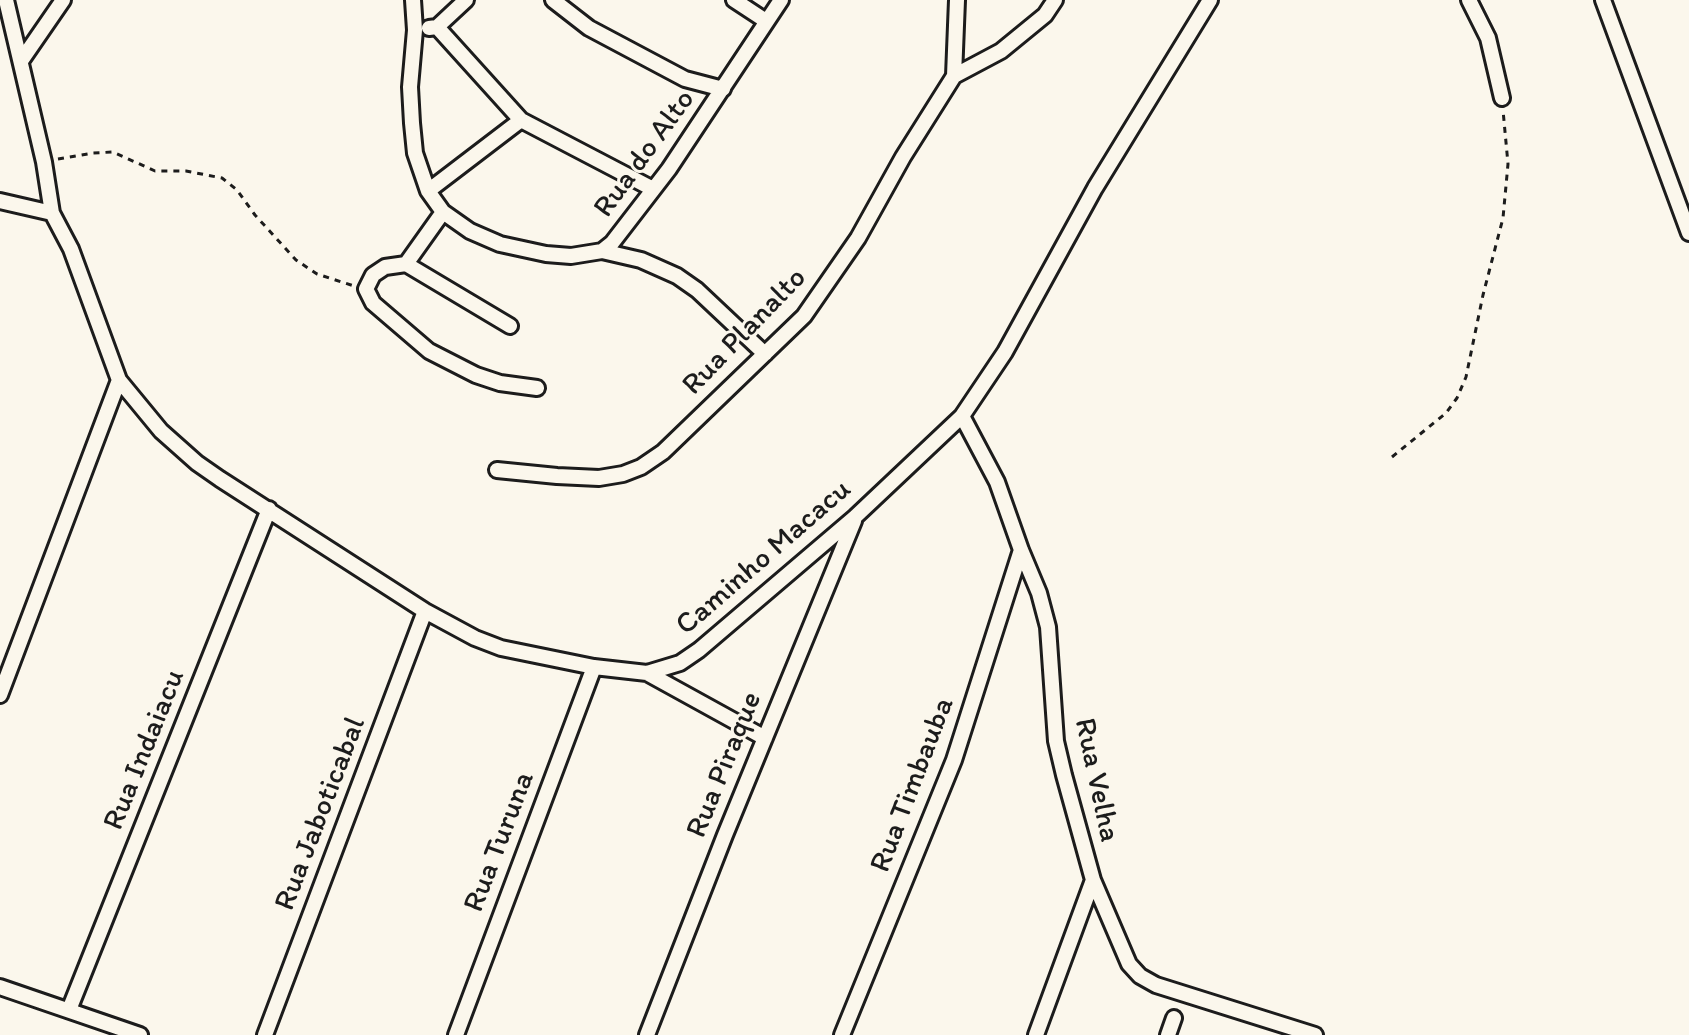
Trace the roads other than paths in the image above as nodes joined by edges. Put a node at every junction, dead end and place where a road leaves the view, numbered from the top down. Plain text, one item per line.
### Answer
1 (6, 0) edge
2 (63, 0) edge
3 (413, 0) edge
4 (466, 0) edge
5 (553, 0) edge
6 (734, 0) edge
7 (781, 0) edge
8 (957, 0) edge
9 (1055, 0) edge
10 (1210, 0) edge
11 (1469, 0) edge
12 (1603, 0) edge
13 (766, 21) junction
14 (437, 27) junction
15 (415, 30) junction
16 (21, 61) junction
17 (954, 76) junction
18 (723, 89) junction
19 (1502, 98) road end
20 (521, 120) junction
21 (653, 189) junction
22 (428, 191) junction
23 (0, 201) edge
24 (443, 212) junction
25 (52, 213) junction
26 (1689, 233) edge
27 (602, 251) junction
28 (406, 264) junction
29 (510, 326) dead end
30 (765, 354) junction
31 (119, 380) junction
32 (537, 388) dead end
33 (962, 416) junction
34 (497, 470) dead end
35 (269, 509) junction
36 (855, 517) junction
37 (1021, 550) junction
38 (425, 611) junction
39 (594, 667) junction
40 (647, 673) junction
41 (0, 695) edge
42 (765, 738) junction
43 (1093, 880) junction
44 (0, 987) edge
45 (69, 1010) junction
46 (1174, 1018) dead end
47 (140, 1035) edge
48 (265, 1035) edge
49 (456, 1035) edge
50 (647, 1035) edge
51 (842, 1035) edge
52 (1036, 1035) edge
53 (1168, 1035) edge
54 (1315, 1035) edge

1 - 16 street, Caminho Macacu
2 - 16 street
3 - 15 street, Rua do Alto
4 - 14 street
5 - 18 street
6 - 13 street
7 - 13 street, Rua do Alto
8 - 17 street, Rua Planalto
9 - 17 street
10 - 33 street, Caminho Macacu
11 - 19 street
12 - 26 street
13 - 18 street, Rua do Alto
14 - 15 street
14 - 20 street
15 - 22 street, Rua do Alto
16 - 25 street, Caminho Macacu
17 - 30 street, Rua Planalto
18 - 21 street, Rua do Alto
20 - 21 street
20 - 22 street
21 - 27 street, Rua do Alto
22 - 24 street, Rua do Alto
23 - 25 street
24 - 27 street, Rua do Alto
24 - 28 street
25 - 31 street, Caminho Macacu
27 - 30 street
28 - 29 street
28 - 32 street
30 - 34 street, Rua Planalto
31 - 35 street, Caminho Macacu
31 - 41 street
33 - 36 street, Caminho Macacu
33 - 37 street, Rua Velha
35 - 38 street, Caminho Macacu
35 - 45 street, Rua Indaiacu
36 - 40 street, Caminho Macacu
36 - 42 street, Rua Piraque
37 - 43 street, Rua Velha
37 - 51 street, Rua Timbauba
38 - 39 street, Caminho Macacu
38 - 48 street, Rua Jaboticabal
39 - 40 street, Caminho Macacu
39 - 49 street, Rua Turuna
40 - 42 street
42 - 50 street, Rua Piraque
43 - 52 street
43 - 54 street, Rua Velha
44 - 45 street
45 - 47 street
46 - 53 street

